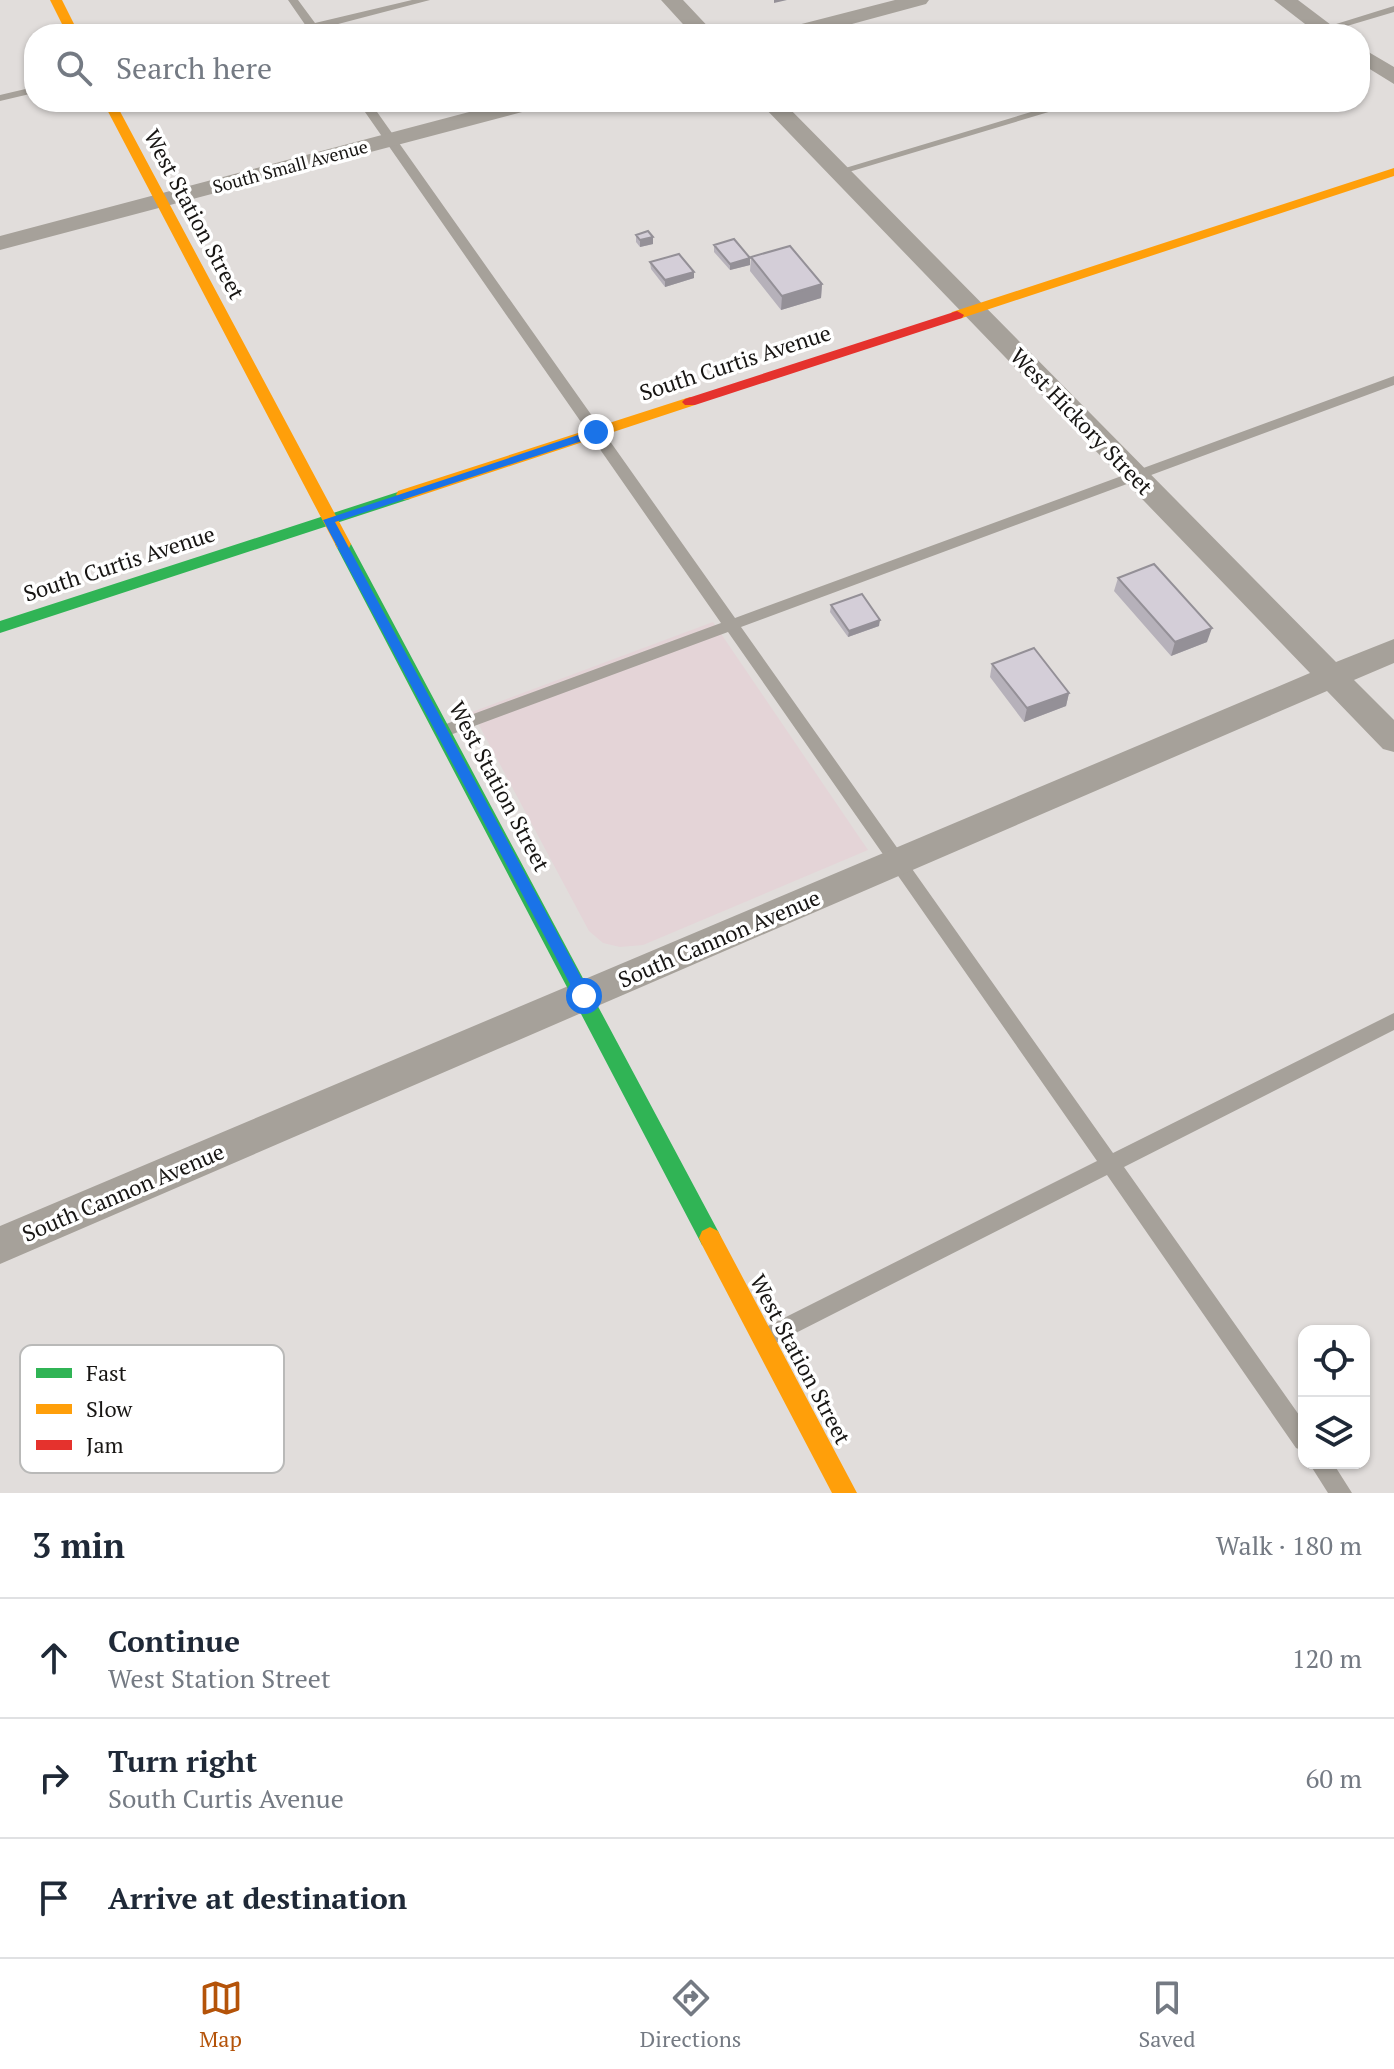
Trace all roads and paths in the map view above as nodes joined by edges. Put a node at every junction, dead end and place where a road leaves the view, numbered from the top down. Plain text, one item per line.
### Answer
1 (56, 0) edge
2 (293, 0) edge
3 (425, 0) edge
4 (671, 0) edge
5 (919, 0) edge
6 (1284, 0) edge
7 (1394, 9) edge
8 (68, 24) edge
9 (309, 24) edge
10 (339, 24) edge
11 (694, 24) edge
12 (828, 24) edge
13 (1312, 24) edge
14 (1347, 24) edge
15 (1370, 60) edge
16 (1394, 77) edge
17 (24, 92) edge
18 (0, 98) edge
19 (114, 112) edge
20 (371, 112) edge
21 (496, 112) edge
22 (780, 112) edge
23 (1042, 112) edge
24 (391, 140) junction
25 (838, 172) junction
26 (1394, 172) edge
27 (161, 200) junction
28 (0, 243) edge
29 (973, 310) junction
30 (1394, 380) edge
31 (596, 432) junction
32 (1135, 475) junction
33 (328, 520) junction
34 (731, 625) junction
35 (0, 627) edge
36 (1394, 650) edge
37 (1331, 676) junction
38 (444, 731) junction
39 (1394, 740) edge
40 (898, 861) junction
41 (584, 996) junction
42 (1394, 1021) edge
43 (1110, 1164) junction
44 (0, 1245) edge
45 (764, 1339) junction
46 (1298, 1431) edge
47 (1324, 1469) edge
48 (845, 1493) edge
49 (1341, 1493) edge

1 - 8 main road
2 - 9 lane
3 - 10 lane
4 - 11 street
5 - 12 street
6 - 13 street
7 - 14 lane
15 - 16 street
17 - 18 lane
19 - 27 main road, West Station Street
20 - 24 lane
21 - 24 street, South Small Avenue
22 - 25 street, West Hickory Street
23 - 25 lane
24 - 27 street, South Small Avenue
24 - 31 lane
25 - 29 street, West Hickory Street
26 - 29 main road, South Curtis Avenue
27 - 28 street, South Small Avenue
27 - 33 main road, West Station Street
29 - 31 main road, South Curtis Avenue
29 - 32 street, West Hickory Street
30 - 32 lane
31 - 33 main road, South Curtis Avenue
31 - 34 lane
32 - 34 lane
32 - 37 street, West Hickory Street
33 - 35 main road, South Curtis Avenue
33 - 38 main road, West Station Street
34 - 38 lane
34 - 40 lane
36 - 37 street, South Cannon Avenue
37 - 39 street, West Hickory Street
37 - 40 street, South Cannon Avenue
38 - 41 main road, West Station Street
40 - 41 street, South Cannon Avenue
40 - 43 lane
41 - 44 street, South Cannon Avenue
41 - 45 main road, West Station Street
42 - 43 lane
43 - 45 lane
43 - 46 lane
45 - 48 main road, West Station Street
47 - 49 lane

